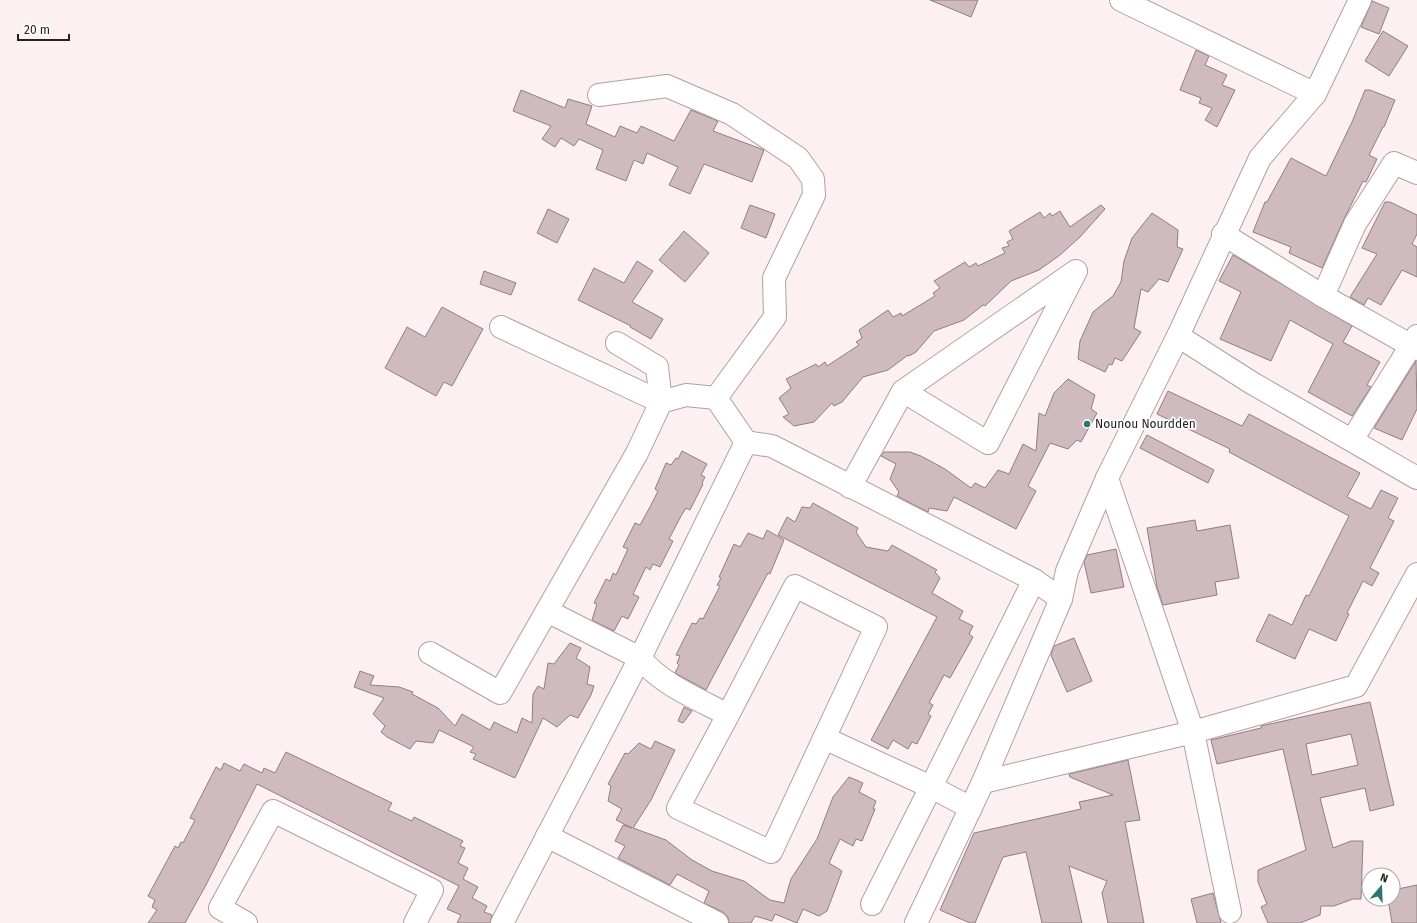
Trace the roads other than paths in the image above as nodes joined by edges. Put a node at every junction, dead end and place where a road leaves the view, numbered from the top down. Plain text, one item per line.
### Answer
1 (1122, 0) edge
2 (1360, 0) edge
3 (1315, 94) junction
4 (599, 95) dead end
5 (1417, 173) edge
6 (1223, 234) junction
7 (1323, 296) junction
8 (501, 327) dead end
9 (1178, 336) junction
10 (617, 343) dead end
11 (1415, 343) edge
12 (903, 391) junction
13 (716, 398) junction
14 (661, 402) junction
15 (1352, 440) junction
16 (746, 442) junction
17 (1107, 478) junction
18 (1417, 478) edge
19 (850, 487) junction
20 (1417, 574) edge
21 (1034, 580) junction
22 (1061, 599) junction
23 (547, 611) junction
24 (430, 653) dead end
25 (640, 658) junction
26 (728, 715) junction
27 (1193, 732) junction
28 (824, 738) junction
29 (983, 782) junction
30 (931, 787) junction
31 (971, 808) junction
32 (547, 836) junction
33 (872, 904) dead end
34 (1230, 912) dead end
35 (246, 923) edge
36 (415, 923) edge
37 (502, 923) edge
38 (717, 923) edge
39 (916, 923) edge

1 - 3 street
2 - 3 street
3 - 6 street
4 - 13 street
5 - 7 street
6 - 7 street
6 - 9 street
7 - 11 street
8 - 14 street
9 - 15 street
9 - 17 street
10 - 14 street
11 - 15 street
12 - 12 street
12 - 19 street
13 - 14 street
13 - 16 street
14 - 23 street
15 - 18 street
16 - 19 street
16 - 25 street
17 - 22 street
17 - 27 street
19 - 21 street
20 - 27 street
21 - 22 street
21 - 30 street
22 - 29 street
23 - 24 street
23 - 25 street
25 - 26 street
25 - 32 street
26 - 28 street
26 - 28 street
27 - 29 street
27 - 34 street
28 - 30 street
29 - 31 street
30 - 31 street
30 - 33 street
31 - 39 street
32 - 37 street
32 - 38 street
35 - 36 street

